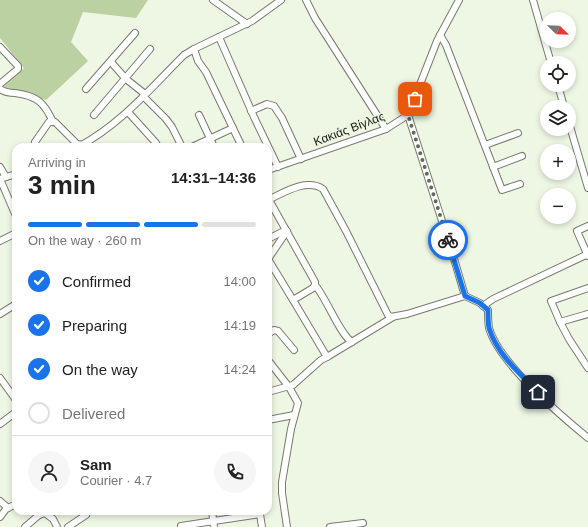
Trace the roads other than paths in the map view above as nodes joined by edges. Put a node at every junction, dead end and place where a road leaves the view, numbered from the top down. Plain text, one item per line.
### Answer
1 (213, 0) edge
2 (281, 0) edge
3 (306, 0) edge
4 (459, 0) edge
5 (533, 0) edge
6 (247, 24) junction
7 (135, 33) dead end
8 (440, 35) junction
9 (219, 37) junction
10 (0, 48) edge
11 (194, 48) junction
12 (150, 49) dead end
13 (549, 56) edge
14 (111, 62) junction
15 (126, 78) junction
16 (0, 84) edge
17 (0, 88) edge
18 (86, 89) dead end
19 (144, 95) junction
20 (251, 111) junction
21 (128, 112) junction
22 (94, 115) dead end
23 (199, 115) dead end
24 (408, 115) junction
25 (53, 122) junction
26 (233, 128) junction
27 (386, 129) junction
28 (518, 133) dead end
29 (573, 136) edge
30 (210, 139) junction
31 (35, 142) dead end
32 (76, 143) edge
33 (85, 143) edge
34 (155, 143) edge
35 (180, 143) edge
36 (201, 143) edge
37 (212, 143) edge
38 (240, 143) edge
39 (266, 143) edge
40 (485, 145) junction
41 (272, 155) edge
42 (522, 156) dead end
43 (301, 159) junction
44 (0, 167) edge
45 (278, 167) junction
46 (493, 167) junction
47 (272, 169) edge
48 (12, 175) edge
49 (2, 178) edge
50 (587, 179) edge
51 (520, 184) dead end
52 (588, 188) edge
53 (272, 197) edge
54 (12, 205) edge
55 (272, 206) edge
56 (588, 226) edge
57 (286, 231) junction
58 (12, 235) edge
59 (272, 237) edge
60 (0, 241) edge
61 (272, 253) edge
62 (588, 255) edge
63 (272, 266) edge
64 (316, 285) junction
65 (588, 288) edge
66 (465, 296) junction
67 (292, 300) junction
68 (12, 306) edge
69 (483, 306) junction
70 (0, 314) edge
71 (588, 314) edge
72 (392, 317) junction
73 (560, 322) junction
74 (272, 331) edge
75 (352, 342) junction
76 (294, 350) dead end
77 (327, 357) junction
78 (272, 366) edge
79 (588, 368) edge
80 (0, 378) edge
81 (289, 387) junction
82 (272, 391) edge
83 (12, 394) edge
84 (12, 415) edge
85 (294, 415) junction
86 (272, 419) edge
87 (0, 424) edge
88 (588, 438) edge
89 (0, 501) edge
90 (12, 506) edge
91 (8, 508) junction
92 (35, 515) edge
93 (47, 515) edge
94 (86, 515) dead end
95 (255, 515) edge
96 (260, 515) edge
97 (0, 517) edge
98 (363, 522) dead end
99 (214, 524) edge
100 (180, 526) edge
101 (26, 527) edge
102 (57, 527) edge
103 (68, 527) edge
104 (262, 527) edge
105 (287, 527) edge
106 (330, 527) edge

1 - 6 street
2 - 6 street
3 - 27 street
4 - 8 street
5 - 13 street
6 - 9 street
7 - 14 street
8 - 24 street
8 - 40 street
9 - 11 street
9 - 20 street
10 - 16 street
11 - 19 street
11 - 26 street
12 - 15 street
14 - 15 street
14 - 18 street
15 - 19 street
15 - 22 street
17 - 25 street
19 - 21 street
19 - 35 street
20 - 39 street
20 - 43 street
21 - 33 street
21 - 34 street
23 - 30 street
24 - 27 street, Κακιάς Βίγλας
24 - 66 street
25 - 31 street
25 - 32 street
26 - 30 street
26 - 38 street
27 - 43 street, Κακιάς Βίγλας
28 - 40 street
29 - 50 street
30 - 36 street
30 - 37 street
40 - 46 street
41 - 45 street
42 - 46 street
43 - 45 street, Κακιάς Βίγλας
44 - 49 street
45 - 47 street, Κακιάς Βίγλας
46 - 51 street
48 - 49 street
49 - 54 street
50 - 52 street
53 - 72 street
55 - 57 street
56 - 62 street
57 - 59 street
57 - 61 street
57 - 64 street
58 - 60 street
62 - 69 street
63 - 67 street
64 - 67 street
64 - 75 street
65 - 73 street
66 - 69 street
66 - 72 street
67 - 77 street
68 - 70 street
69 - 88 street
71 - 73 street
72 - 75 street
73 - 79 street
74 - 76 street
75 - 77 street
77 - 81 street
78 - 81 street
80 - 83 street
81 - 82 street
81 - 85 street
84 - 87 street
85 - 86 street
85 - 105 street
89 - 91 street
90 - 91 street
91 - 97 street
92 - 101 street
93 - 102 street
94 - 103 street
95 - 99 street
96 - 104 street
98 - 106 street
99 - 100 street

